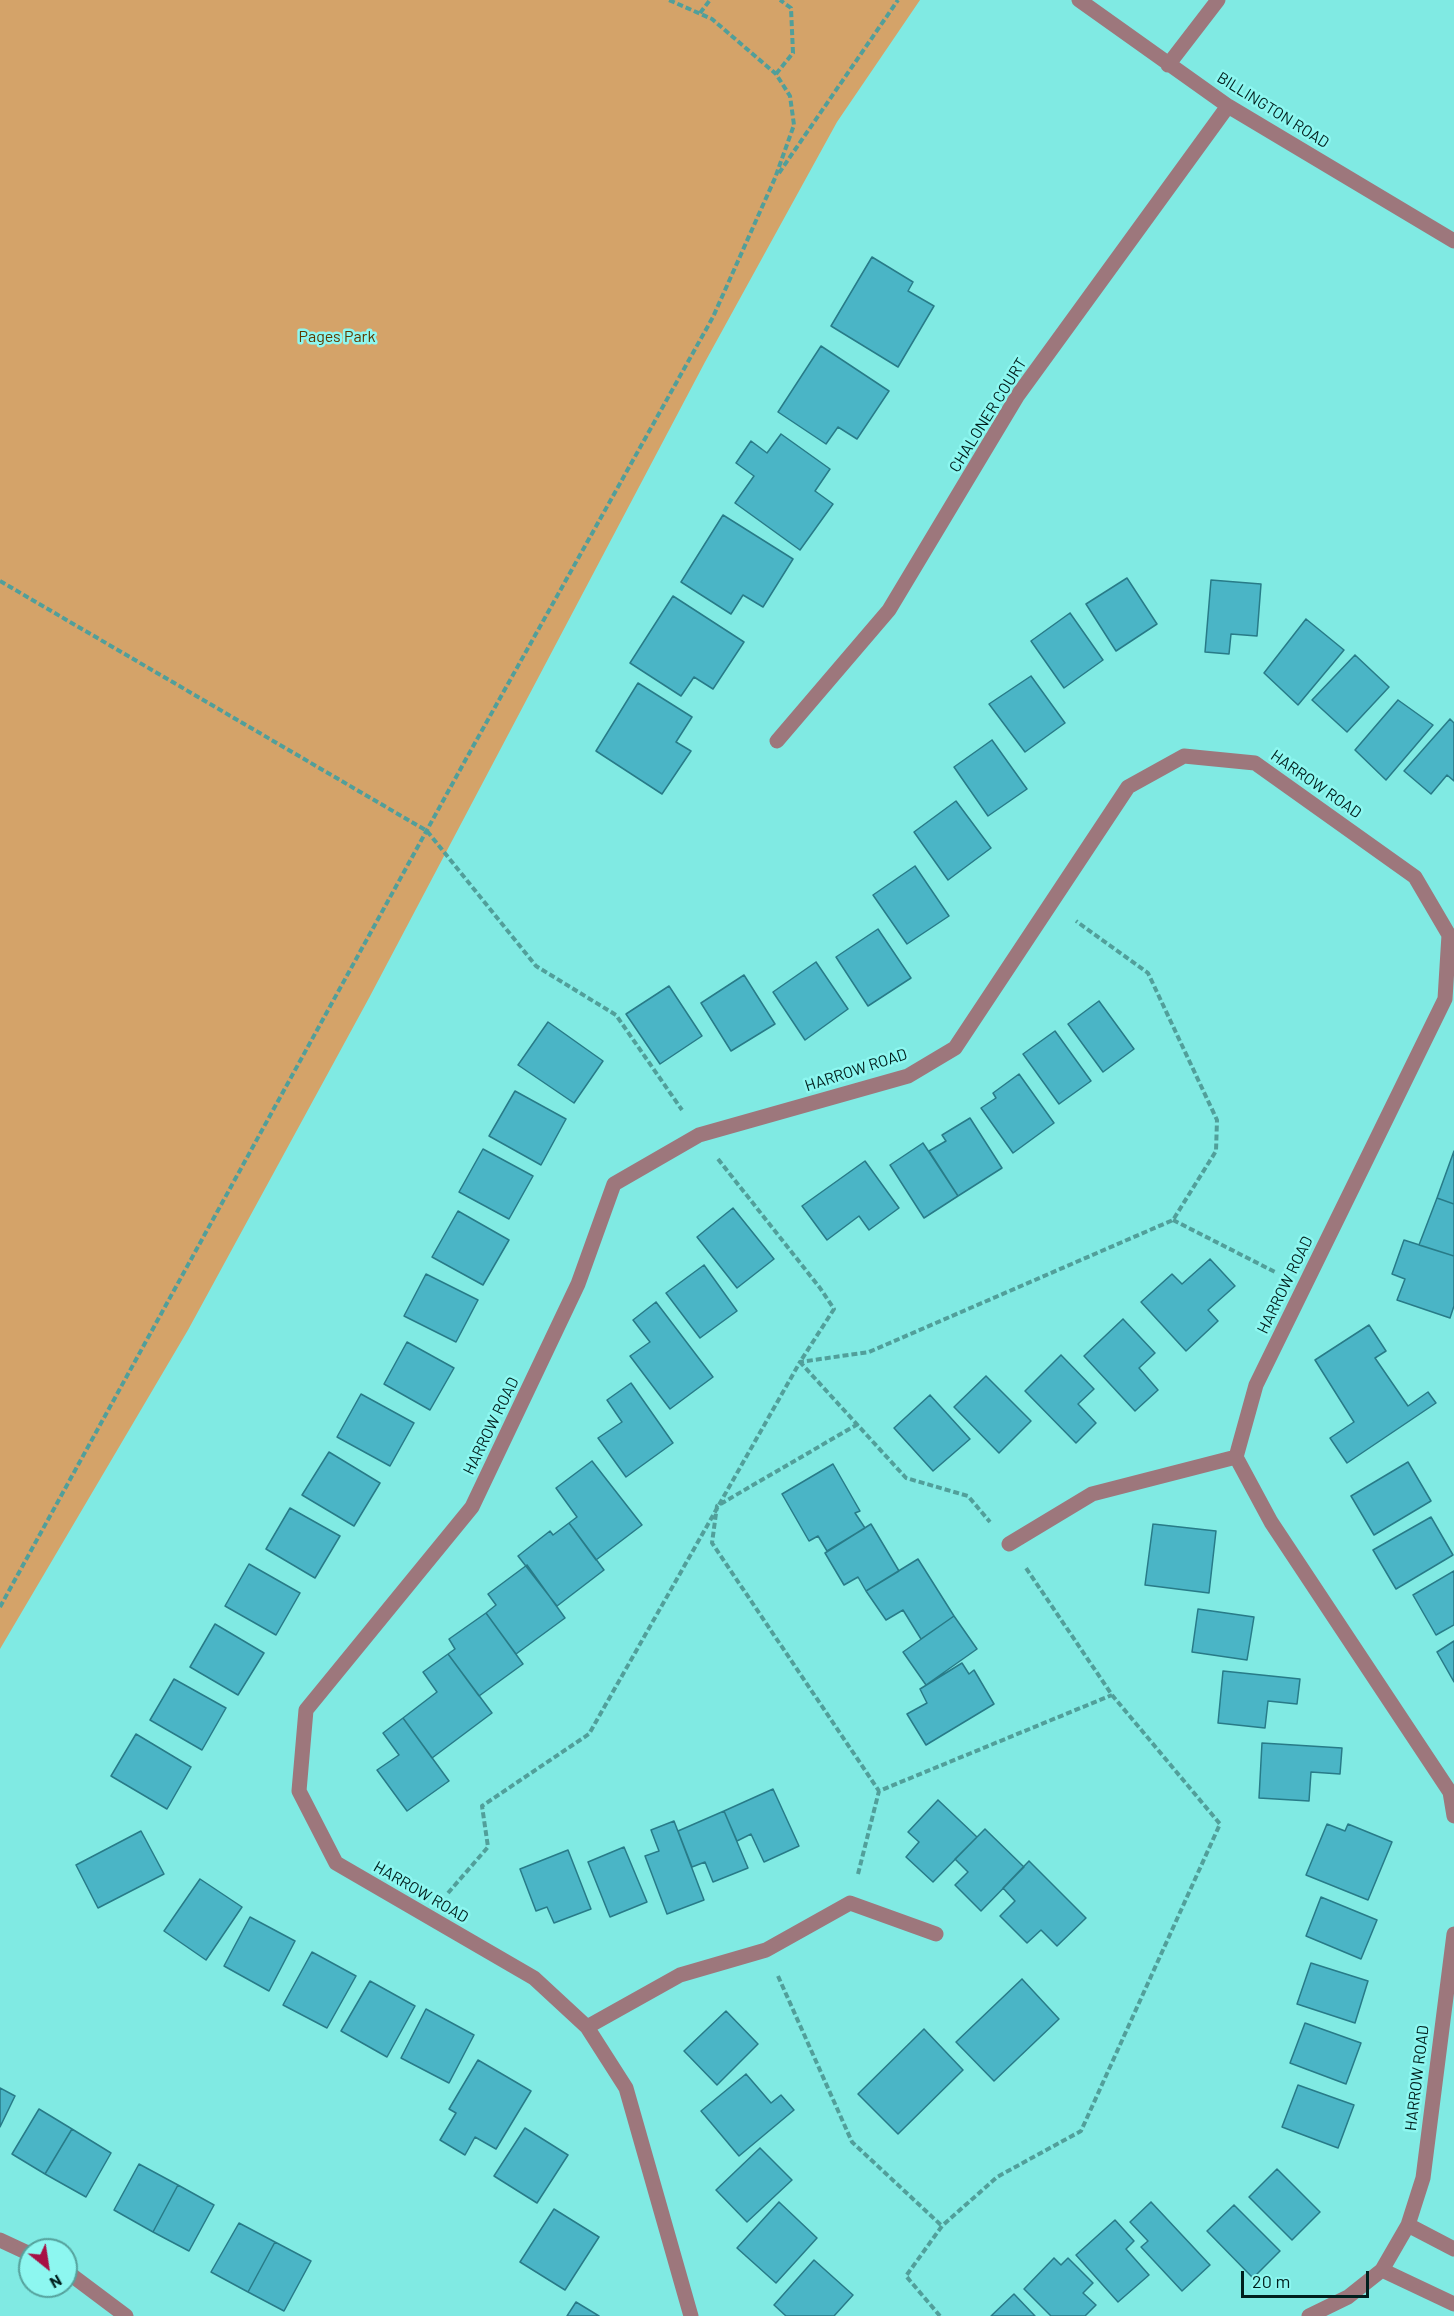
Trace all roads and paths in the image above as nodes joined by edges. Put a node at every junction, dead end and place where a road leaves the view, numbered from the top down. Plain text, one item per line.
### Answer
1 (669, 0) edge
2 (710, 0) edge
3 (780, 0) edge
4 (898, 0) edge
5 (1079, 0) edge
6 (1218, 0) edge
7 (700, 13) junction
8 (1168, 65) junction
9 (776, 74) junction
10 (1228, 106) junction
11 (775, 178) junction
12 (1454, 242) edge
13 (0, 581) edge
14 (777, 741) dead end
15 (427, 831) junction
16 (1051, 903) junction
17 (699, 1135) junction
18 (1173, 1220) junction
19 (1304, 1287) junction
20 (800, 1362) junction
21 (858, 1424) junction
22 (1236, 1457) junction
23 (717, 1506) junction
24 (1009, 1544) junction
25 (0, 1607) edge
26 (1112, 1695) junction
27 (879, 1791) junction
28 (1454, 1816) edge
29 (850, 1904) junction
30 (428, 1917) junction
31 (936, 1934) dead end
32 (1454, 1934) edge
33 (766, 1950) junction
34 (587, 2027) junction
35 (1408, 2224) junction
36 (942, 2226) junction
37 (0, 2240) edge
38 (18, 2248) edge
39 (1454, 2249) edge
40 (1382, 2270) junction
41 (78, 2280) edge
42 (1454, 2304) edge
43 (126, 2316) edge
44 (691, 2316) edge
45 (940, 2316) edge
46 (1309, 2316) edge

1 - 7 path
2 - 7 path
3 - 9 path
4 - 11 path
5 - 8 street, BILLINGTON ROAD
6 - 8 street
7 - 9 path
8 - 10 street, BILLINGTON ROAD
9 - 11 path
10 - 12 street, BILLINGTON ROAD
10 - 14 street, CHALONER COURT
11 - 15 path
13 - 15 path
15 - 17 path
15 - 25 path
16 - 17 street, HARROW ROAD
16 - 18 path
16 - 19 street, HARROW ROAD
17 - 20 path
17 - 30 street, HARROW ROAD
18 - 19 path
18 - 20 path
19 - 22 street, HARROW ROAD
20 - 21 path
20 - 23 path
21 - 23 path
21 - 24 path
22 - 24 street
22 - 28 street
23 - 27 path
23 - 30 path
24 - 26 path
26 - 27 path
26 - 36 path
27 - 29 path
29 - 31 street
29 - 33 street
30 - 34 street, HARROW ROAD
32 - 35 street, HARROW ROAD
33 - 34 street
33 - 36 path
34 - 44 street, HARROW ROAD
35 - 39 street
35 - 40 street, HARROW ROAD
36 - 45 path
37 - 38 street
40 - 42 street
40 - 46 street, HARROW ROAD
41 - 43 street

